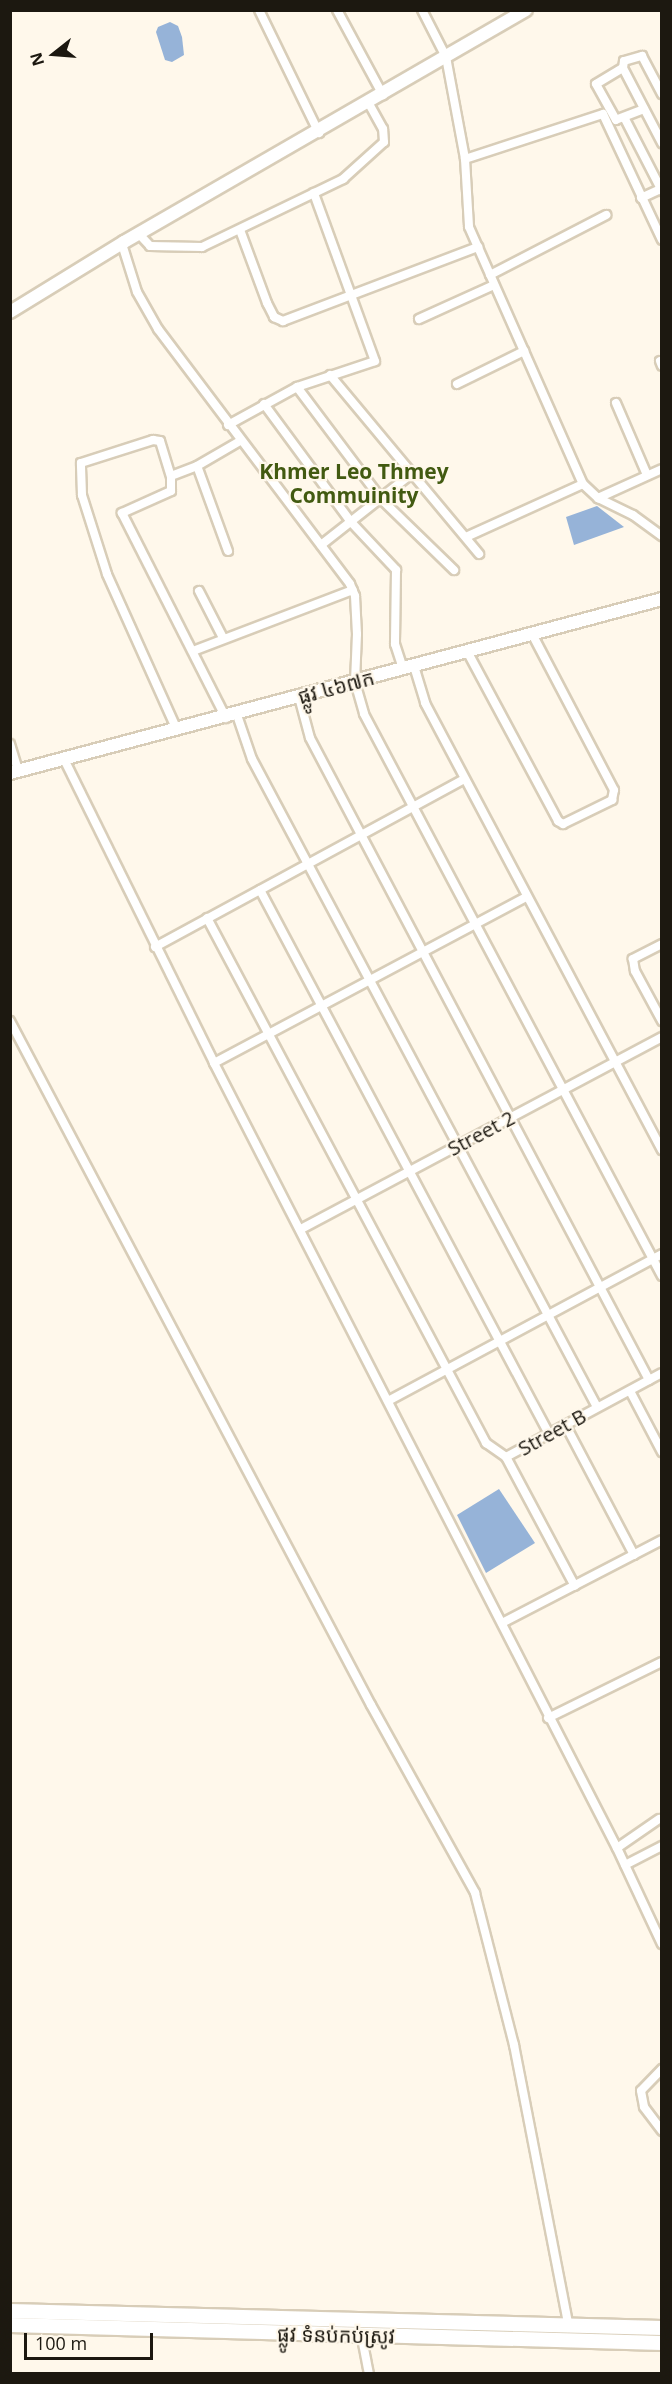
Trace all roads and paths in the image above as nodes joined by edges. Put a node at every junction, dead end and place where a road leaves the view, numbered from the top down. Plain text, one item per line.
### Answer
1 (259, 10) edge
2 (337, 10) edge
3 (422, 10) edge
4 (526, 10) edge
5 (446, 57) junction
6 (623, 68) junction
7 (662, 94) edge
8 (383, 95) junction
9 (369, 104) junction
10 (644, 109) junction
11 (606, 113) junction
12 (625, 119) junction
13 (319, 133) junction
14 (662, 143) edge
15 (465, 159) junction
16 (661, 189) edge
17 (314, 193) junction
18 (641, 198) junction
19 (606, 214) dead end
20 (240, 230) junction
21 (139, 234) junction
22 (662, 240) edge
23 (122, 244) junction
24 (478, 247) junction
25 (490, 275) junction
26 (494, 285) junction
27 (354, 294) junction
28 (10, 312) edge
29 (419, 319) dead end
30 (524, 351) junction
31 (330, 375) junction
32 (457, 384) dead end
33 (297, 387) junction
34 (616, 403) dead end
35 (264, 404) junction
36 (228, 425) junction
37 (240, 441) junction
38 (197, 466) junction
39 (662, 469) edge
40 (410, 475) junction
41 (171, 476) junction
42 (647, 476) junction
43 (583, 484) junction
44 (598, 498) junction
45 (381, 499) junction
46 (351, 522) junction
47 (662, 536) edge
48 (466, 537) junction
49 (321, 545) junction
50 (228, 551) dead end
51 (479, 554) dead end
52 (454, 570) dead end
53 (353, 590) junction
54 (199, 591) dead end
55 (662, 599) edge
56 (532, 634) junction
57 (223, 638) junction
58 (193, 651) junction
59 (467, 651) junction
60 (409, 667) junction
61 (355, 682) junction
62 (298, 697) junction
63 (231, 717) junction
64 (177, 730) junction
65 (10, 744) edge
66 (64, 759) junction
67 (14, 772) edge
68 (464, 779) junction
69 (413, 807) junction
70 (361, 835) junction
71 (308, 864) junction
72 (260, 890) junction
73 (526, 897) junction
74 (207, 918) junction
75 (475, 924) junction
76 (662, 944) edge
77 (155, 947) junction
78 (423, 952) junction
79 (370, 981) junction
80 (322, 1006) junction
81 (10, 1021) edge
82 (662, 1022) edge
83 (269, 1035) junction
84 (662, 1037) edge
85 (613, 1062) junction
86 (214, 1063) junction
87 (563, 1089) junction
88 (510, 1117) junction
89 (458, 1145) junction
90 (662, 1150) edge
91 (409, 1171) junction
92 (357, 1199) junction
93 (301, 1229) junction
94 (662, 1254) edge
95 (652, 1258) junction
96 (662, 1276) edge
97 (599, 1287) junction
98 (548, 1315) junction
99 (500, 1341) junction
100 (448, 1369) junction
101 (662, 1373) edge
102 (648, 1380) junction
103 (630, 1391) junction
104 (388, 1401) junction
105 (597, 1407) junction
106 (565, 1424) junction
107 (549, 1434) junction
108 (662, 1452) edge
109 (506, 1457) junction
110 (662, 1540) edge
111 (633, 1555) junction
112 (575, 1586) junction
113 (502, 1623) junction
114 (662, 1662) edge
115 (548, 1718) junction
116 (659, 1819) dead end
117 (662, 1846) edge
118 (617, 1848) junction
119 (625, 1865) junction
120 (662, 1944) edge
121 (662, 2069) edge
122 (662, 2131) edge
123 (10, 2311) edge
124 (360, 2320) junction
125 (10, 2325) edge
126 (568, 2325) junction
127 (662, 2328) edge
128 (361, 2335) junction
129 (571, 2340) junction
130 (662, 2343) edge
131 (369, 2373) edge

1 - 13 street
2 - 8 street
3 - 5 street
4 - 5 street
5 - 8 street
5 - 15 street
6 - 7 street
6 - 10 street
6 - 11 street
8 - 9 street
9 - 13 street
9 - 17 street
10 - 12 street
10 - 14 street
11 - 12 street
11 - 15 street
11 - 18 street
12 - 16 street
13 - 21 street
15 - 24 street
16 - 18 street
17 - 20 street
17 - 27 street
18 - 22 street
19 - 25 street
20 - 21 street
20 - 27 street
21 - 23 street
23 - 28 street
23 - 36 street
24 - 25 street
24 - 27 street
25 - 26 street
26 - 29 street
26 - 30 street
27 - 31 street
30 - 32 street
30 - 43 street
31 - 33 street
31 - 40 street
33 - 35 street
33 - 45 street
34 - 42 street
35 - 36 street
35 - 46 street
36 - 37 street
37 - 38 street
37 - 49 street
38 - 41 street
38 - 50 street
39 - 42 street
40 - 45 street
40 - 48 street
41 - 58 street
41 - 64 street
42 - 44 street
43 - 44 street
43 - 48 street
44 - 47 street
45 - 46 street
45 - 52 street
46 - 49 street
46 - 60 street
48 - 51 street
49 - 53 street
53 - 57 street
53 - 61 street
54 - 57 street
55 - 56 street, ផ្លូវ ៤៦៧ក
56 - 59 street, ផ្លូវ ៤៦៧ក
56 - 59 street
57 - 58 street
58 - 63 street
59 - 60 street, ផ្លូវ ៤៦៧ក
60 - 61 street, ផ្លូវ ៤៦៧ក
60 - 68 street
61 - 62 street, ផ្លូវ ៤៦៧ក
61 - 69 street
62 - 63 street, ផ្លូវ ៤៦៧ក
62 - 70 street
63 - 64 street, ផ្លូវ ៤៦៧ក
63 - 71 street
64 - 66 street, ផ្លូវ ៤៦៧ក
65 - 67 street
66 - 67 street, ផ្លូវ ៤៦៧ក
66 - 77 street
68 - 69 street
68 - 73 street
69 - 70 street
69 - 75 street
70 - 71 street
70 - 78 street
71 - 72 street
71 - 79 street
72 - 74 street
72 - 80 street
73 - 75 street
73 - 85 street
74 - 77 street
74 - 83 street, Street B
75 - 78 street
75 - 87 street
76 - 82 street
77 - 86 street
78 - 79 street
78 - 88 street
79 - 80 street
79 - 89 street
80 - 83 street
80 - 91 street
81 - 126 street
83 - 86 street
83 - 92 street, Street B
84 - 85 street, Street 2
85 - 87 street, Street 2
85 - 90 street
86 - 93 street
87 - 88 street, Street 2
87 - 95 street
88 - 89 street, Street 2
88 - 97 street
89 - 91 street, Street 2
89 - 98 street
91 - 92 street, Street 2
91 - 99 street
92 - 93 street, Street 2
92 - 100 street, Street B
93 - 104 street
94 - 95 street
95 - 96 street
95 - 97 street
97 - 98 street
97 - 102 street
98 - 99 street
98 - 105 street
99 - 100 street
99 - 107 street
100 - 104 street
100 - 109 street, Street B
101 - 102 street, Street B
102 - 103 street, Street B
103 - 105 street, Street B
103 - 108 street
104 - 113 street
105 - 106 street, Street B
106 - 107 street, Street B
106 - 111 street
107 - 109 street, Street B
109 - 112 street
110 - 111 street
111 - 112 street
112 - 113 street
113 - 115 street
114 - 115 street
115 - 118 street
116 - 118 street
117 - 119 street
118 - 119 street
119 - 120 street
121 - 122 street
123 - 124 main road, ផ្លូវ ទំនប់កប់ស្រូវ
124 - 126 main road, ផ្លូវ ទំនប់កប់ស្រូវ
124 - 128 street
125 - 128 main road, ផ្លូវ ទំនប់កប់ស្រូវ
126 - 127 main road, ផ្លូវ ទំនប់កប់ស្រូវ
126 - 129 street
128 - 129 main road, ផ្លូវ ទំនប់កប់ស្រូវ
128 - 131 street
129 - 130 main road, ផ្លូវ ទំនប់កប់ស្រូវ

